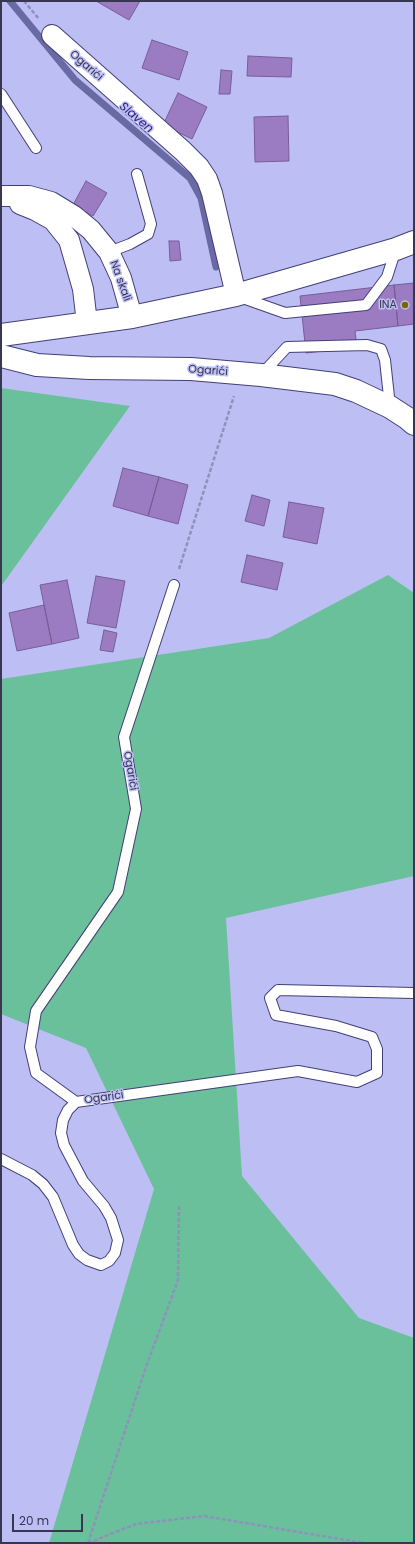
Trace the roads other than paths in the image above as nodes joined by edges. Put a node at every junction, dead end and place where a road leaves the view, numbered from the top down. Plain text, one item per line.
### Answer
1 (52, 35) dead end
2 (1, 94) edge
3 (36, 148) dead end
4 (137, 174) dead end
5 (1, 197) edge
6 (405, 245) edge
7 (109, 252) junction
8 (236, 295) junction
9 (132, 317) junction
10 (86, 323) junction
11 (1, 335) edge
12 (1, 356) edge
13 (251, 374) junction
14 (406, 415) edge
15 (174, 584) road end
16 (414, 994) edge
17 (76, 1102) junction
18 (1, 1159) edge

1 - 8 street, Ogarići
2 - 3 lane
4 - 7 lane
5 - 7 street, Na skali
5 - 10 street, Na skali
6 - 8 main road
6 - 8 lane
7 - 9 street, Na skali
8 - 9 main road
9 - 10 main road
10 - 11 main road
12 - 13 main road, Ogarići
13 - 14 main road, Ogarići
13 - 14 lane
15 - 17 lane, Ogarići
16 - 17 lane, Ogarići
17 - 18 lane

